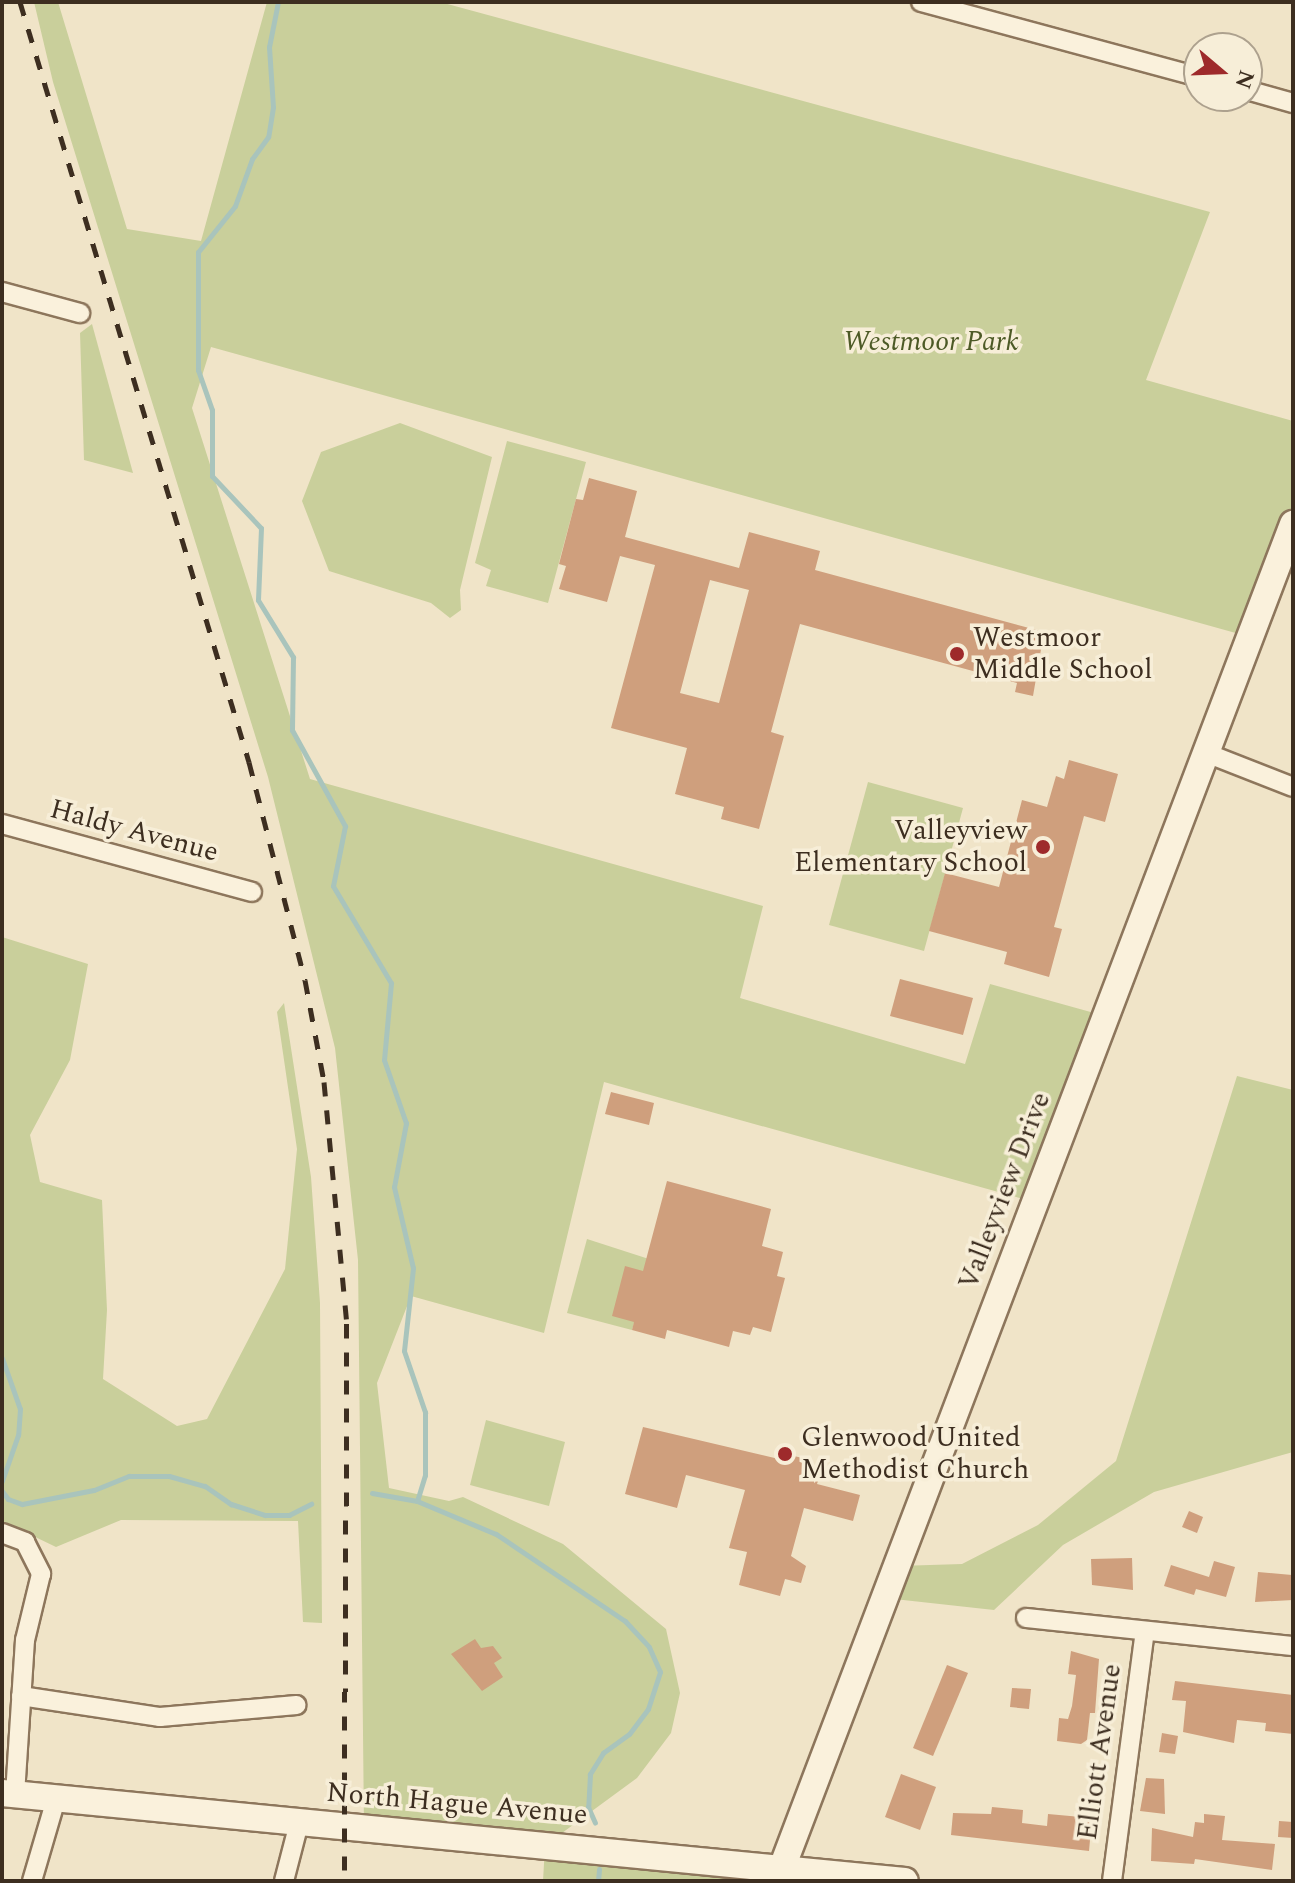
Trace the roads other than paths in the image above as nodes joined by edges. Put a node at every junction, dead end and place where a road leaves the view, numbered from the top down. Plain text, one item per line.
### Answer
1 (921, 2) edge
2 (1183, 73) edge
3 (1263, 95) edge
4 (1293, 103) edge
5 (2, 292) edge
6 (80, 313) dead end
7 (1293, 524) edge
8 (1206, 753) junction
9 (1293, 787) edge
10 (2, 824) edge
11 (252, 892) dead end
12 (2, 1533) edge
13 (1026, 1618) dead end
14 (1145, 1631) junction
15 (1293, 1646) edge
16 (21, 1696) junction
17 (296, 1705) dead end
18 (8, 1794) edge
19 (56, 1799) junction
20 (299, 1823) junction
21 (780, 1873) edge
22 (32, 1881) edge
23 (284, 1881) edge
24 (905, 1881) edge
25 (1112, 1881) edge

1 - 2 street
3 - 4 street
5 - 6 street
7 - 8 street, Valleyview Drive
8 - 9 street
8 - 21 street, Valleyview Drive
10 - 11 street, Haldy Avenue
12 - 16 street
13 - 14 street
14 - 15 street
14 - 25 street, Elliott Avenue
16 - 17 street
16 - 18 street
18 - 19 street, North Hague Avenue
19 - 20 street, North Hague Avenue
19 - 22 street
20 - 21 street, North Hague Avenue
20 - 23 street
21 - 24 street, North Hague Avenue

